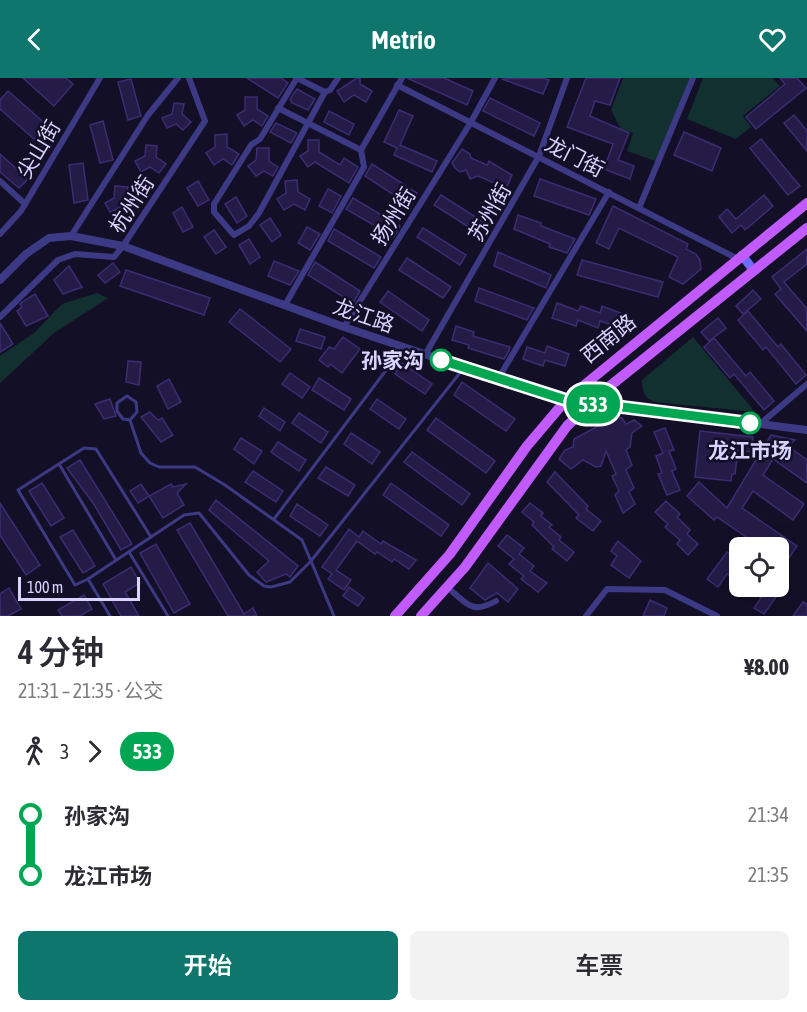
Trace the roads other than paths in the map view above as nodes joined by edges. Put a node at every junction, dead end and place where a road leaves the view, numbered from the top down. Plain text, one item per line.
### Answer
1 (99, 78) edge
2 (178, 78) edge
3 (189, 78) edge
4 (297, 78) edge
5 (338, 78) edge
6 (402, 78) edge
7 (495, 78) edge
8 (567, 78) edge
9 (693, 78) edge
10 (397, 85) junction
11 (325, 92) junction
12 (278, 108) junction
13 (471, 122) junction
14 (309, 124) junction
15 (361, 150) junction
16 (539, 156) junction
17 (0, 181) edge
18 (609, 192) junction
19 (807, 203) edge
20 (25, 204) junction
21 (639, 208) junction
22 (807, 228) edge
23 (0, 234) edge
24 (71, 236) junction
25 (123, 246) junction
26 (740, 257) junction
27 (754, 271) junction
28 (0, 280) edge
29 (285, 306) junction
30 (0, 317) edge
31 (344, 327) junction
32 (403, 348) junction
33 (425, 355) junction
34 (464, 368) junction
35 (498, 379) junction
36 (807, 384) edge
37 (566, 400) junction
38 (590, 404) junction
39 (130, 420) junction
40 (760, 424) junction
41 (807, 429) edge
42 (59, 464) junction
43 (273, 519) junction
44 (151, 537) junction
45 (129, 552) junction
46 (116, 560) junction
47 (311, 561) junction
48 (88, 579) junction
49 (448, 588) junction
50 (496, 602) dead end
51 (110, 616) edge
52 (168, 616) edge
53 (334, 616) edge
54 (395, 616) edge
55 (422, 616) edge
56 (585, 616) edge
57 (717, 616) edge

1 - 20 street, 尖山街
2 - 24 street
3 - 25 street, 杭州街
4 - 11 street
4 - 12 street
5 - 11 street
6 - 10 street
7 - 13 street, 扬州街
8 - 16 street, 苏州街
9 - 21 street
10 - 13 street, 龙门街
10 - 15 street
11 - 14 street
12 - 14 street
12 - 14 street
13 - 16 street, 龙门街
13 - 31 street, 扬州街
14 - 15 street
15 - 29 street
16 - 18 street, 龙门街
16 - 33 street, 苏州街
17 - 20 street
18 - 21 street, 龙门街
18 - 35 street
19 - 26 main road, 西南路
20 - 23 street, 尖山街
21 - 26 street, 龙门街
22 - 27 main road
24 - 25 street, 龙江路
24 - 28 street, 龙江路
25 - 29 street, 龙江路
25 - 30 street, 杭州街
26 - 27 main road
26 - 37 main road, 西南路
27 - 38 main road
29 - 31 street, 龙江路
31 - 32 street, 龙江路
32 - 33 street, 龙江路
32 - 43 lane
33 - 34 street, 龙江路
34 - 35 street, 龙江路
34 - 47 lane
35 - 37 street, 龙江路
36 - 40 street
37 - 38 street, 龙江路
37 - 54 main road, 西南路
38 - 40 street, 龙江路
38 - 49 main road
39 - 39 lane
39 - 43 lane
40 - 41 street, 龙江路
42 - 44 lane
42 - 46 lane
42 - 48 lane
43 - 47 lane
44 - 45 lane
44 - 47 lane
45 - 46 lane
45 - 52 lane
46 - 48 lane
47 - 53 lane
48 - 51 lane
49 - 50 street
49 - 55 main road
56 - 57 street

